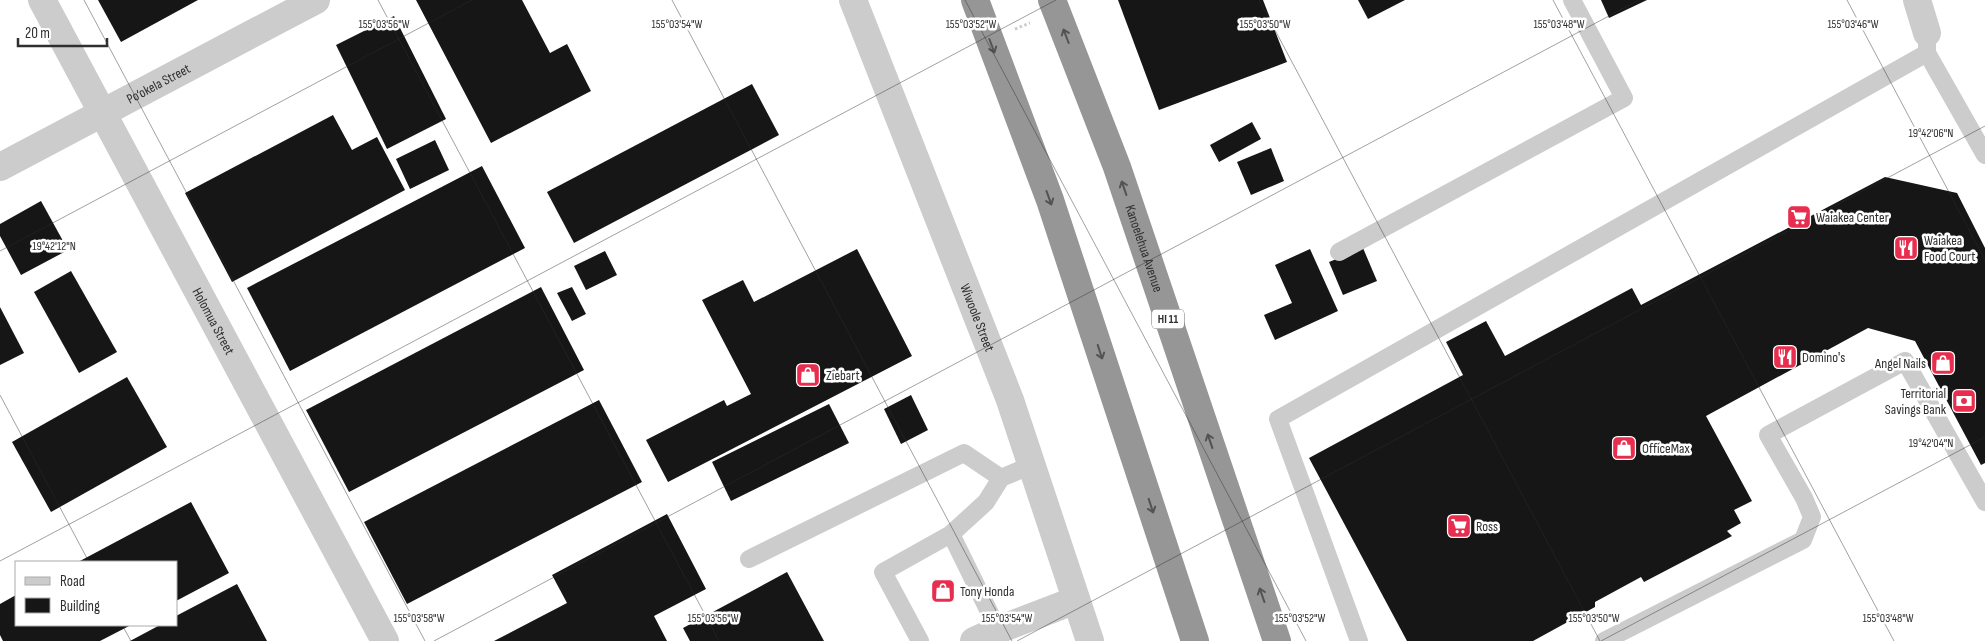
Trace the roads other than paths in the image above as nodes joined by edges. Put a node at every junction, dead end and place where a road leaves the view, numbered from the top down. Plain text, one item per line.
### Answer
1 (42, 0) edge
2 (316, 0) edge
3 (853, 0) edge
4 (975, 0) edge
5 (1572, 0) edge
6 (1917, 0) edge
7 (1044, 11) edge
8 (1927, 43) junction
9 (102, 114) junction
10 (1985, 155) edge
11 (0, 167) edge
12 (1339, 252) dead end
13 (1032, 465) junction
14 (1001, 478) junction
15 (1985, 502) edge
16 (951, 534) junction
17 (748, 558) dead end
18 (1076, 600) junction
19 (998, 630) junction
20 (385, 641) edge
21 (920, 641) edge
22 (974, 641) edge
23 (1090, 641) edge
24 (1195, 641) edge
25 (1277, 641) edge
26 (1359, 641) edge
27 (1604, 641) edge

1 - 9 street, Holomua Street
2 - 9 street, Po‘okela Street
3 - 13 street, Wiwoole Street
4 -> 24 highway
5 - 12 lane
6 - 8 street
25 -> 7 highway, Kanoelehua Avenue / HI 11
8 - 10 lane
8 - 26 lane
9 - 11 street, Po‘okela Street
9 - 20 street, Holomua Street
13 - 14 lane
13 - 18 street, Wiwoole Street
14 - 16 lane
14 - 17 lane
15 - 27 lane
16 - 19 lane
16 - 21 lane
18 - 19 street
18 - 23 street, Wiwoole Street
19 - 22 street

